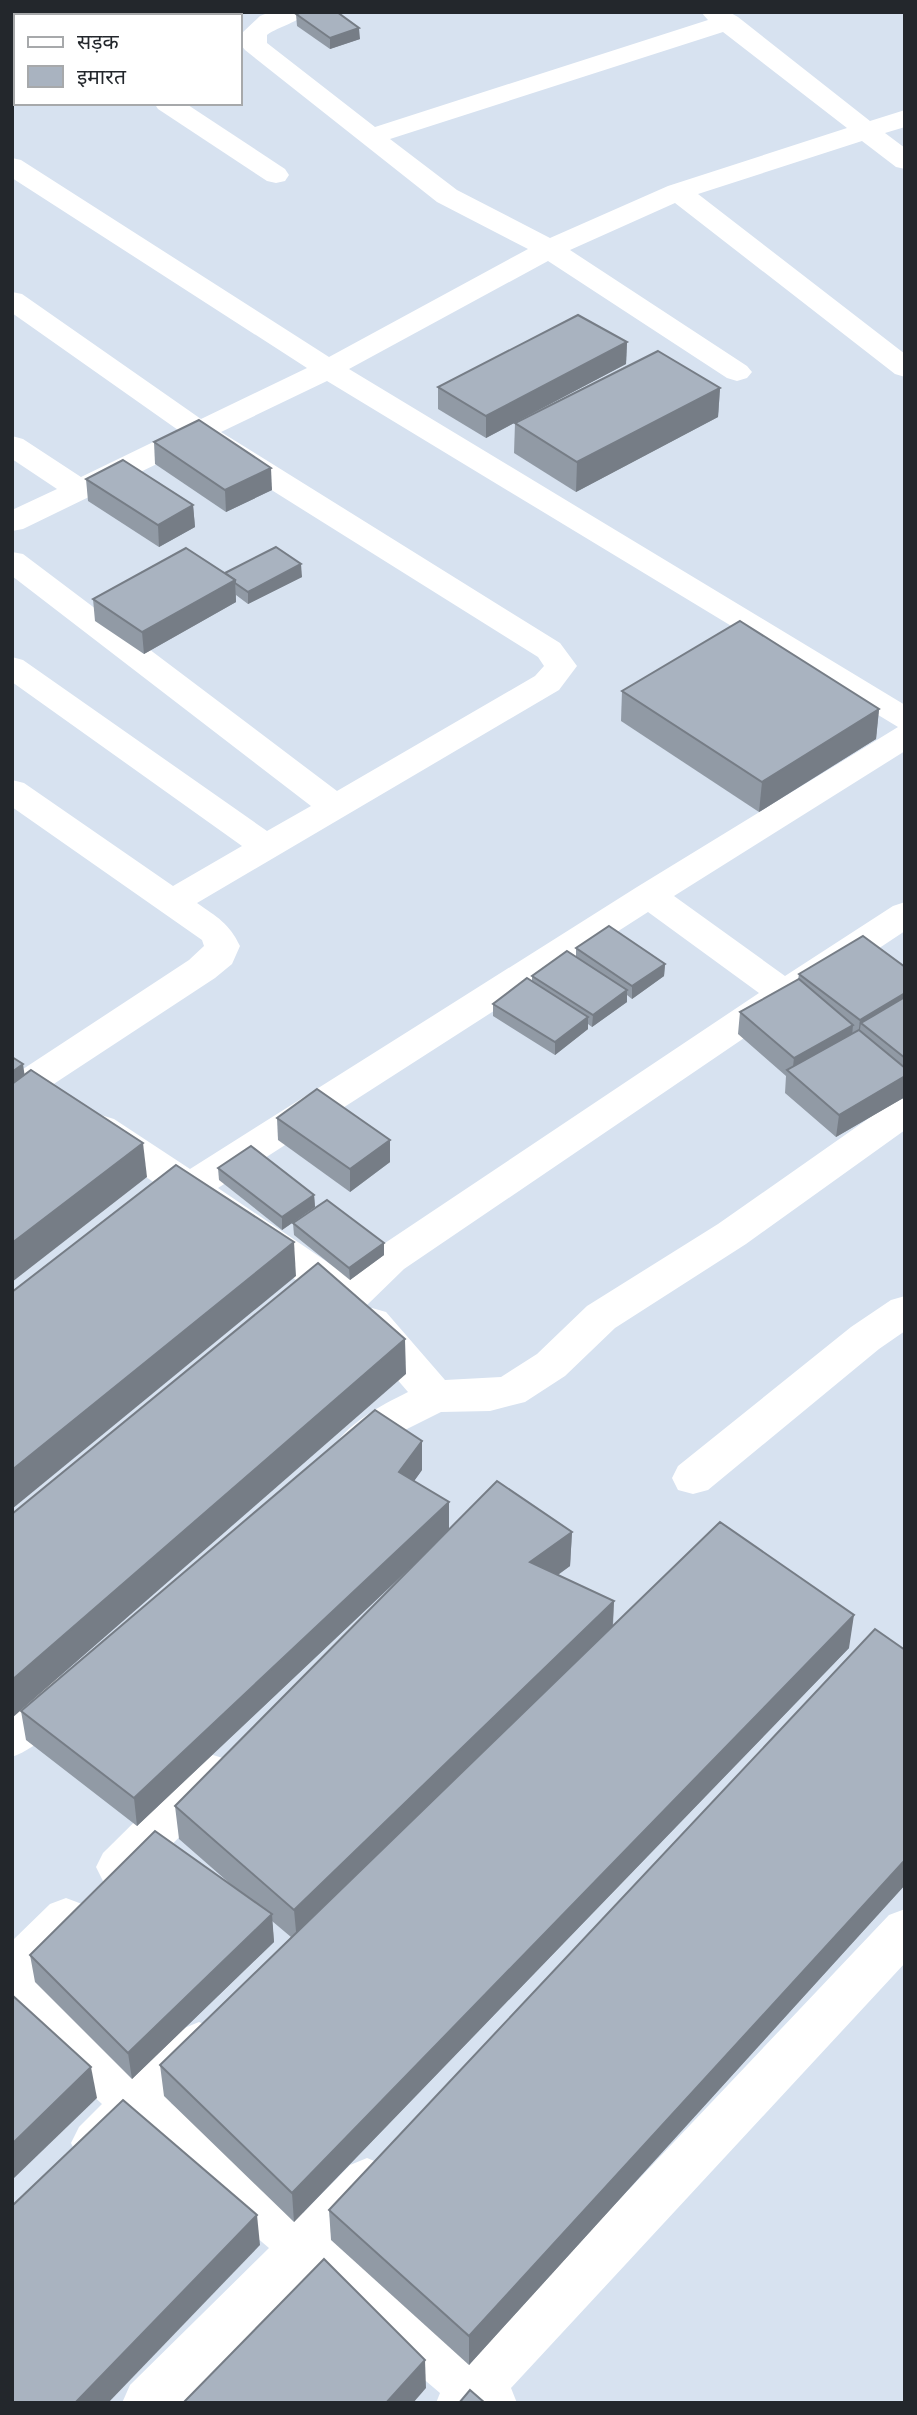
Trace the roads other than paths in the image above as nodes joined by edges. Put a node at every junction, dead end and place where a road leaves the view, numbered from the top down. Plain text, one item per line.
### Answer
1 (295, 12) edge
2 (721, 17) edge
3 (170, 105) edge
4 (905, 118) edge
5 (867, 131) junction
6 (372, 136) junction
7 (905, 161) edge
8 (12, 166) edge
9 (276, 175) dead end
10 (678, 192) junction
11 (549, 249) junction
12 (12, 300) edge
13 (905, 368) edge
14 (328, 369) junction
15 (737, 372) dead end
16 (198, 431) junction
17 (12, 445) edge
18 (78, 489) junction
19 (12, 522) edge
20 (12, 561) edge
21 (12, 667) edge
22 (905, 719) edge
23 (905, 736) edge
24 (12, 791) edge
25 (334, 806) junction
26 (265, 846) junction
27 (649, 895) junction
28 (170, 903) junction
29 (905, 915) edge
30 (785, 992) junction
31 (828, 1027) edge
32 (42, 1090) edge
33 (901, 1092) edge
34 (12, 1116) edge
35 (191, 1187) junction
36 (138, 1227) edge
37 (340, 1290) junction
38 (905, 1311) edge
39 (288, 1317) edge
40 (435, 1396) junction
41 (693, 1478) dead end
42 (318, 1481) edge
43 (96, 1667) edge
44 (12, 1738) edge
45 (239, 1748) edge
46 (905, 1930) edge
47 (12, 1972) edge
48 (12, 1990) edge
49 (225, 2018) edge
50 (136, 2104) junction
51 (400, 2146) edge
52 (69, 2169) edge
53 (304, 2248) junction
54 (475, 2398) edge
55 (148, 2403) edge

1 - 6 street
2 - 5 street
2 - 6 street
3 - 9 street
4 - 5 street
5 - 7 street
5 - 10 street
6 - 11 street
8 - 14 street
10 - 11 street
10 - 13 street
11 - 14 street
11 - 15 street
12 - 16 street
14 - 16 street
14 - 22 street
16 - 18 street
16 - 25 street
17 - 18 street
18 - 19 street
20 - 25 street
21 - 26 street
23 - 27 street
24 - 28 street
25 - 26 street
26 - 28 street
27 - 30 street
27 - 35 street
28 - 32 street
29 - 30 street
30 - 31 street
30 - 37 street
32 - 34 street
32 - 35 street
33 - 40 street
35 - 36 street
35 - 37 street
37 - 39 street
37 - 40 street
38 - 41 street
40 - 42 street
43 - 44 street
45 - 47 street
46 - 54 street
48 - 50 street
49 - 50 street
50 - 52 street
50 - 53 street
51 - 53 street
53 - 54 street
53 - 55 street

